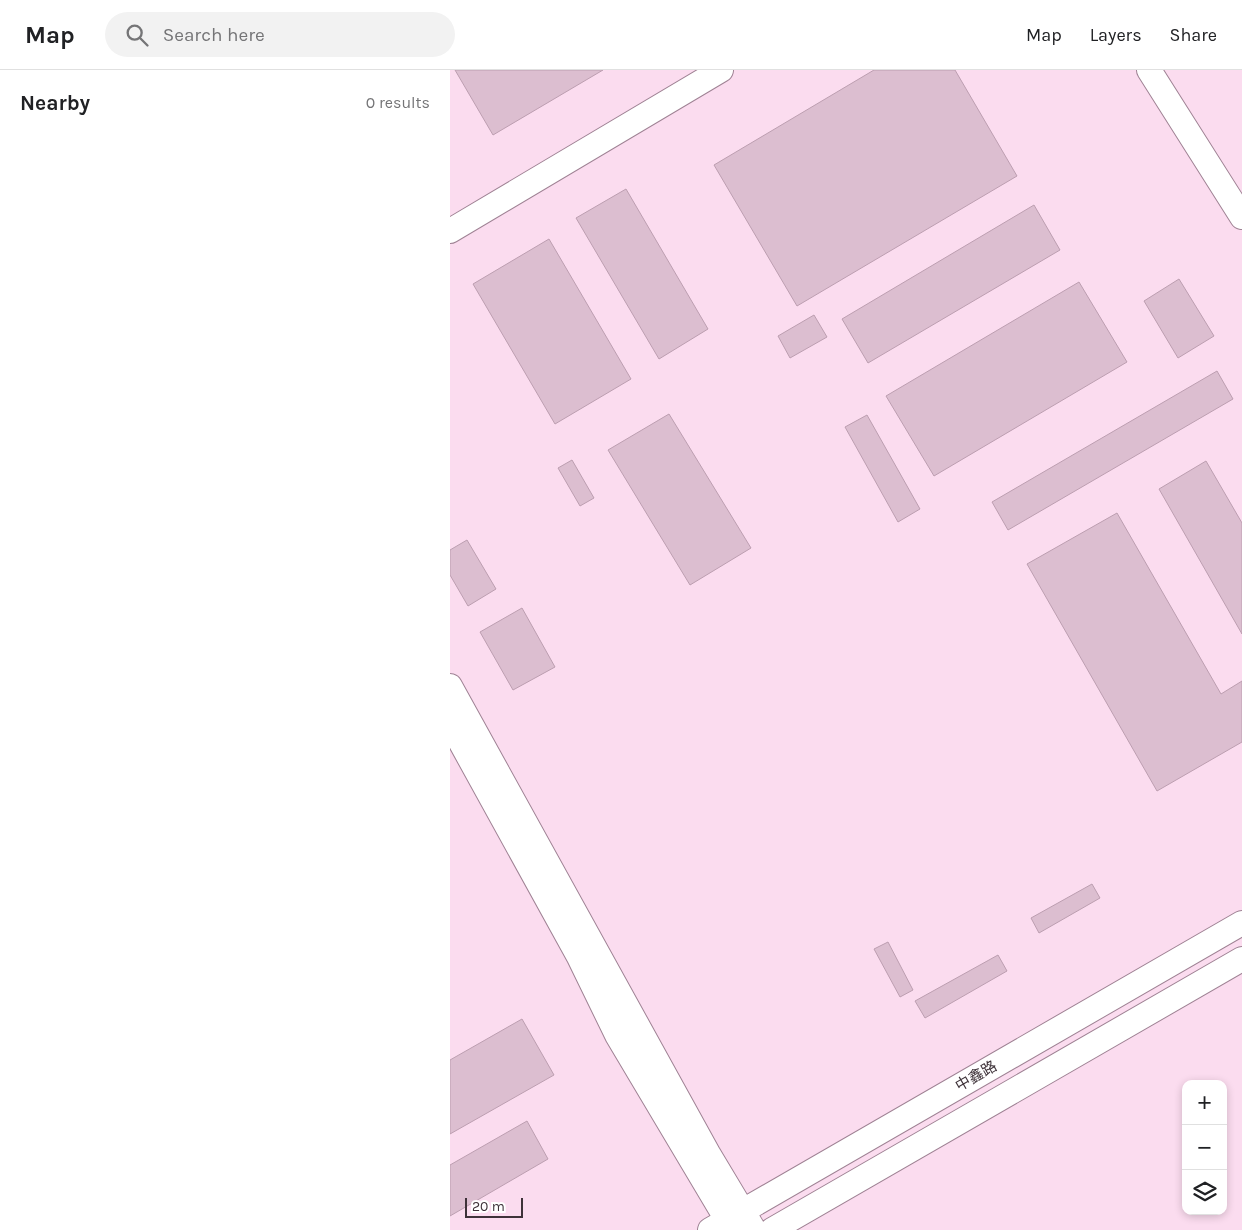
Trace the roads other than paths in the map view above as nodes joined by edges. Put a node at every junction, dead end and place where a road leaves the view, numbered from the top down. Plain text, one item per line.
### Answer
1 (721, 70) edge
2 (1150, 70) edge
3 (1242, 217) edge
4 (450, 231) edge
5 (450, 686) edge
6 (450, 723) edge
7 (1242, 923) edge
8 (1242, 959) edge
9 (733, 1224) edge
10 (772, 1230) edge

1 - 4 street
2 - 3 street
5 - 9 street
6 - 9 street
7 - 9 street, 中鑫路
8 - 10 street

